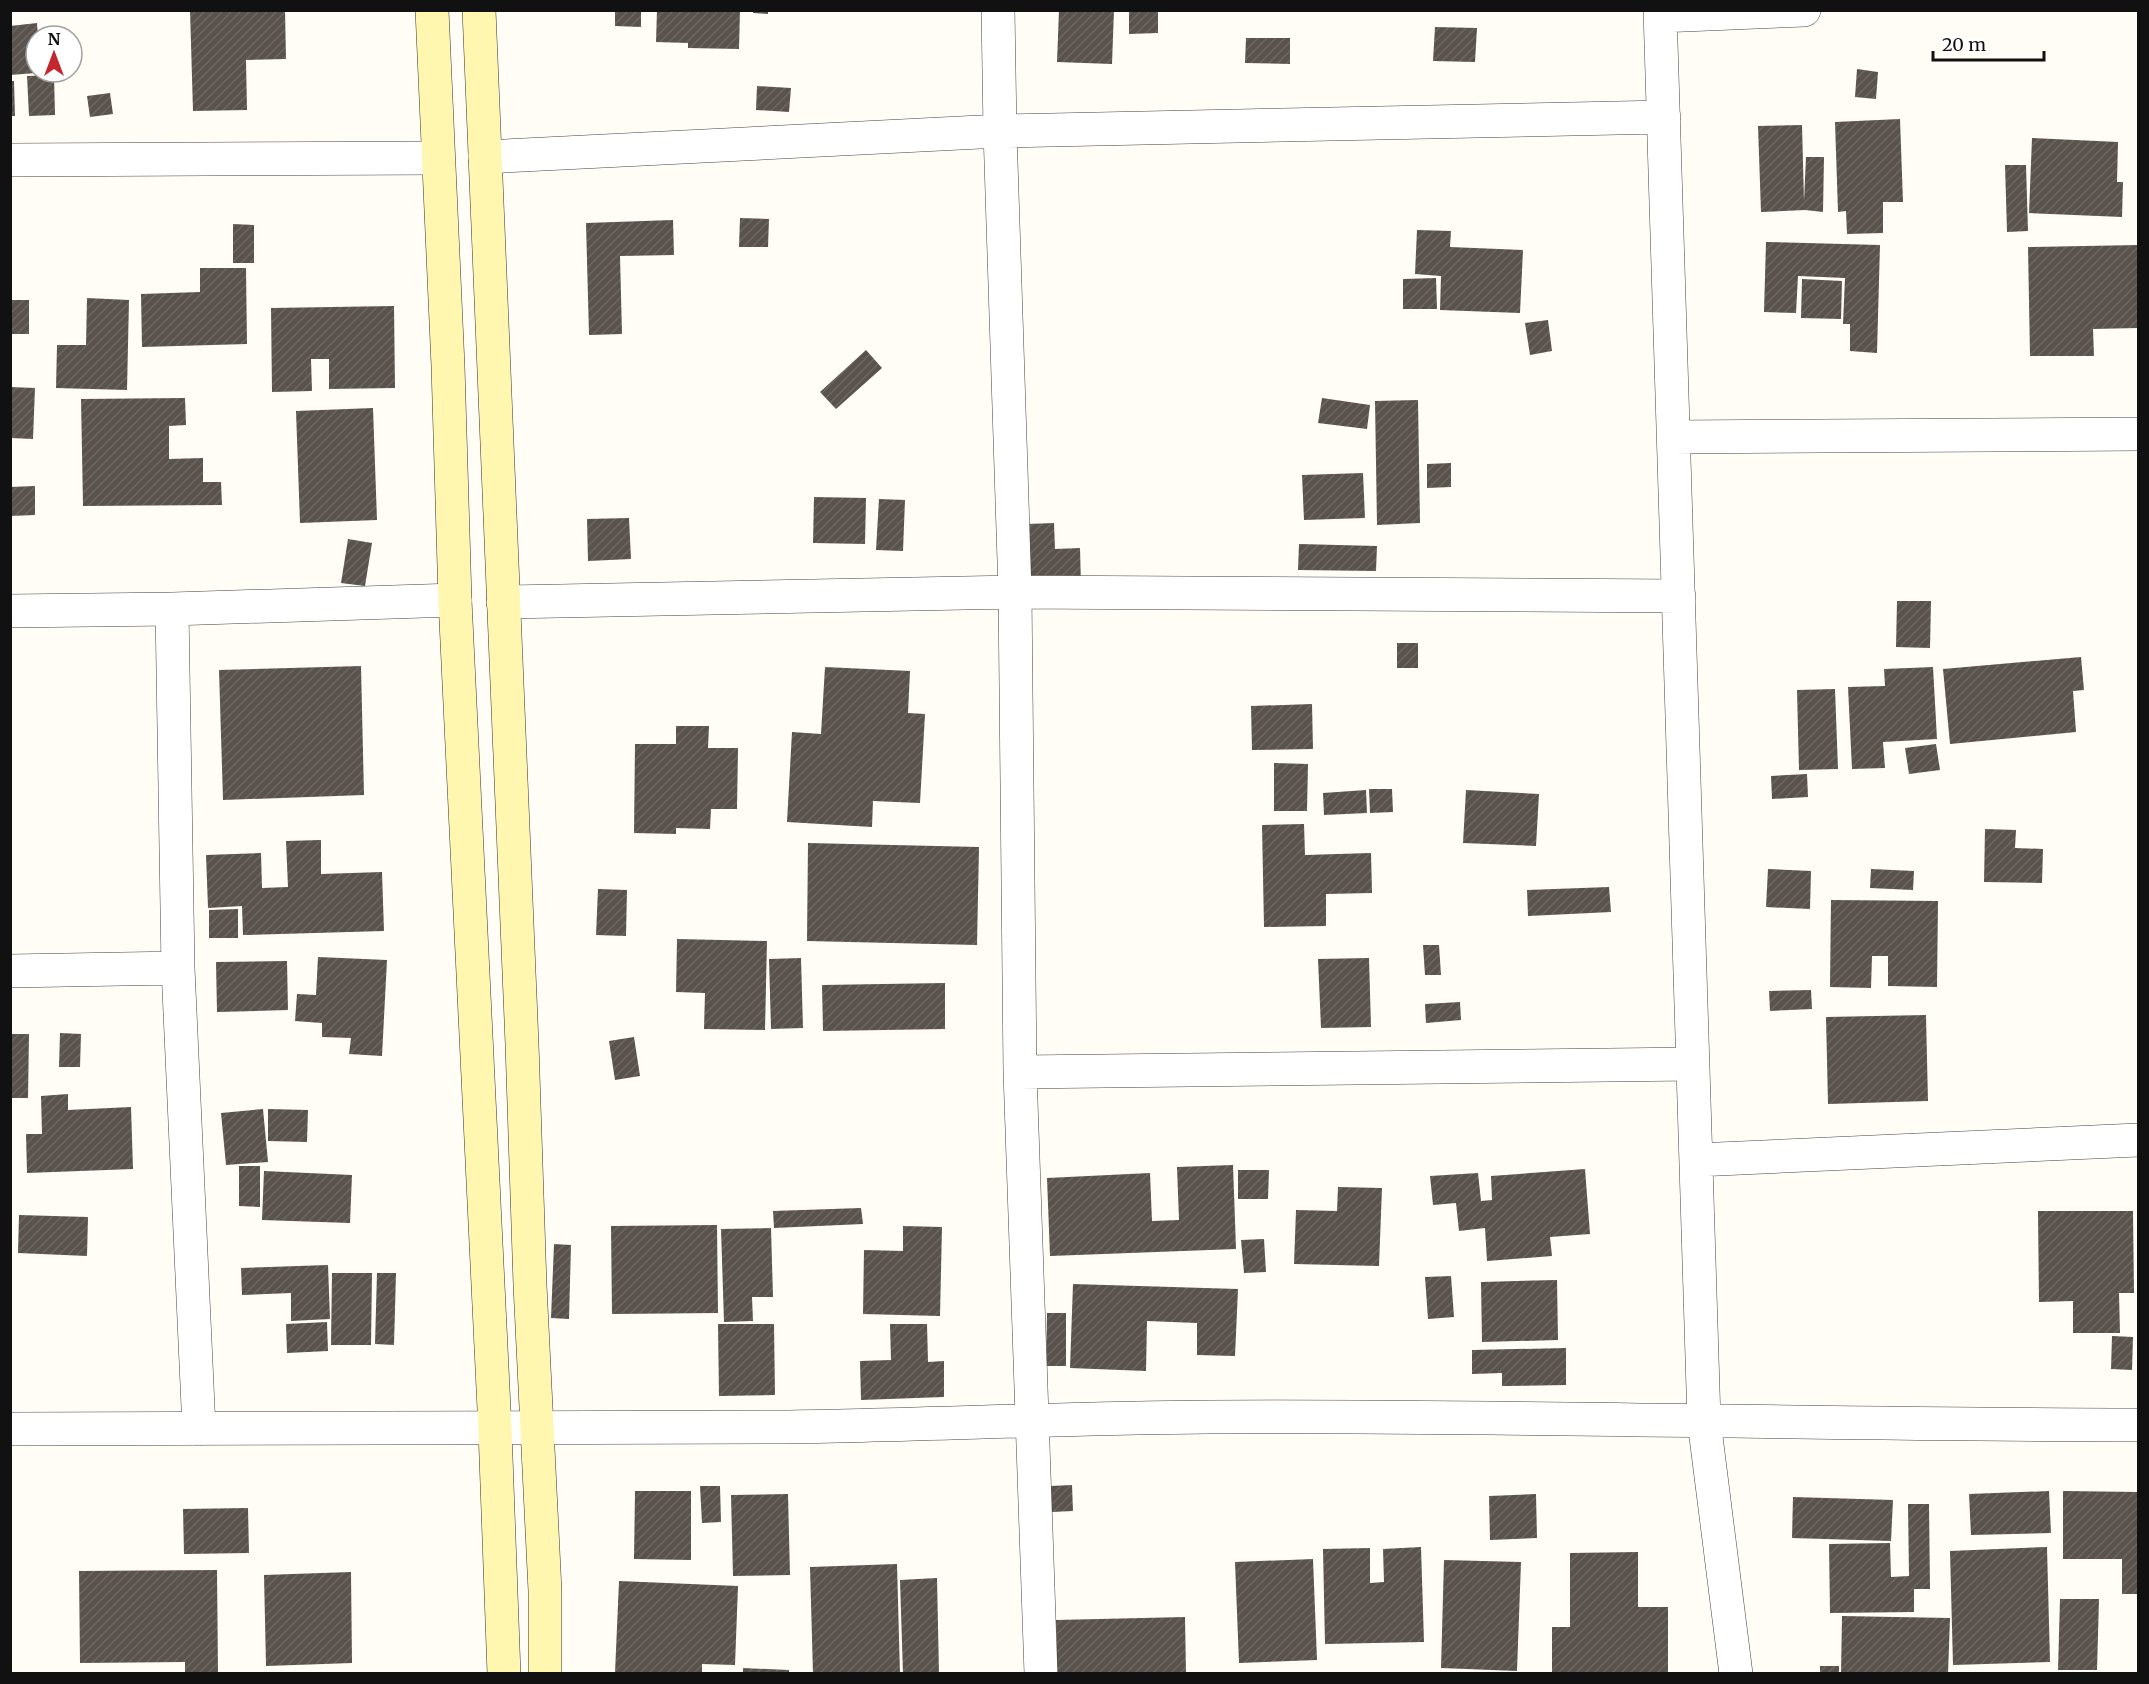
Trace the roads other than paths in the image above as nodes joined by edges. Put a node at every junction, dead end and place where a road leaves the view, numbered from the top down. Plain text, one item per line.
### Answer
1 (432, 10) edge
2 (479, 10) edge
3 (998, 10) edge
4 (1804, 10) edge
5 (1660, 13) edge
6 (1664, 117) junction
7 (1000, 131) junction
8 (485, 157) junction
9 (438, 158) junction
10 (10, 160) edge
11 (2139, 434) edge
12 (1673, 437) junction
13 (1015, 592) junction
14 (1679, 596) junction
15 (455, 600) junction
16 (503, 602) junction
17 (172, 609) junction
18 (10, 611) edge
19 (178, 968) junction
20 (10, 971) edge
21 (1693, 1064) junction
22 (1020, 1072) junction
23 (2139, 1140) edge
24 (1696, 1160) junction
25 (1031, 1419) junction
26 (1704, 1421) junction
27 (2139, 1425) edge
28 (538, 1428) junction
29 (10, 1429) edge
30 (199, 1429) junction
31 (495, 1430) junction
32 (504, 1674) edge
33 (545, 1674) edge
34 (1041, 1674) edge
35 (1736, 1674) edge

1 - 9 main road
2 - 8 main road
3 - 7 street
4 - 5 street
5 - 6 street
6 - 7 street
6 - 12 street
7 - 8 street
7 - 13 street
8 - 16 main road
9 - 10 street
9 - 15 main road
11 - 12 street
12 - 14 street
13 - 14 street
13 - 16 street
13 - 22 street
14 - 21 street
15 - 17 street
15 - 31 main road
16 - 28 main road
17 - 18 street
17 - 19 street
19 - 20 street
19 - 30 street
21 - 22 street
21 - 24 street
22 - 25 street
23 - 24 street
24 - 26 street
25 - 26 street
25 - 28 street
25 - 34 street
26 - 27 street
26 - 35 street
28 - 31 street
28 - 33 main road
29 - 30 street
30 - 31 street
31 - 32 main road

